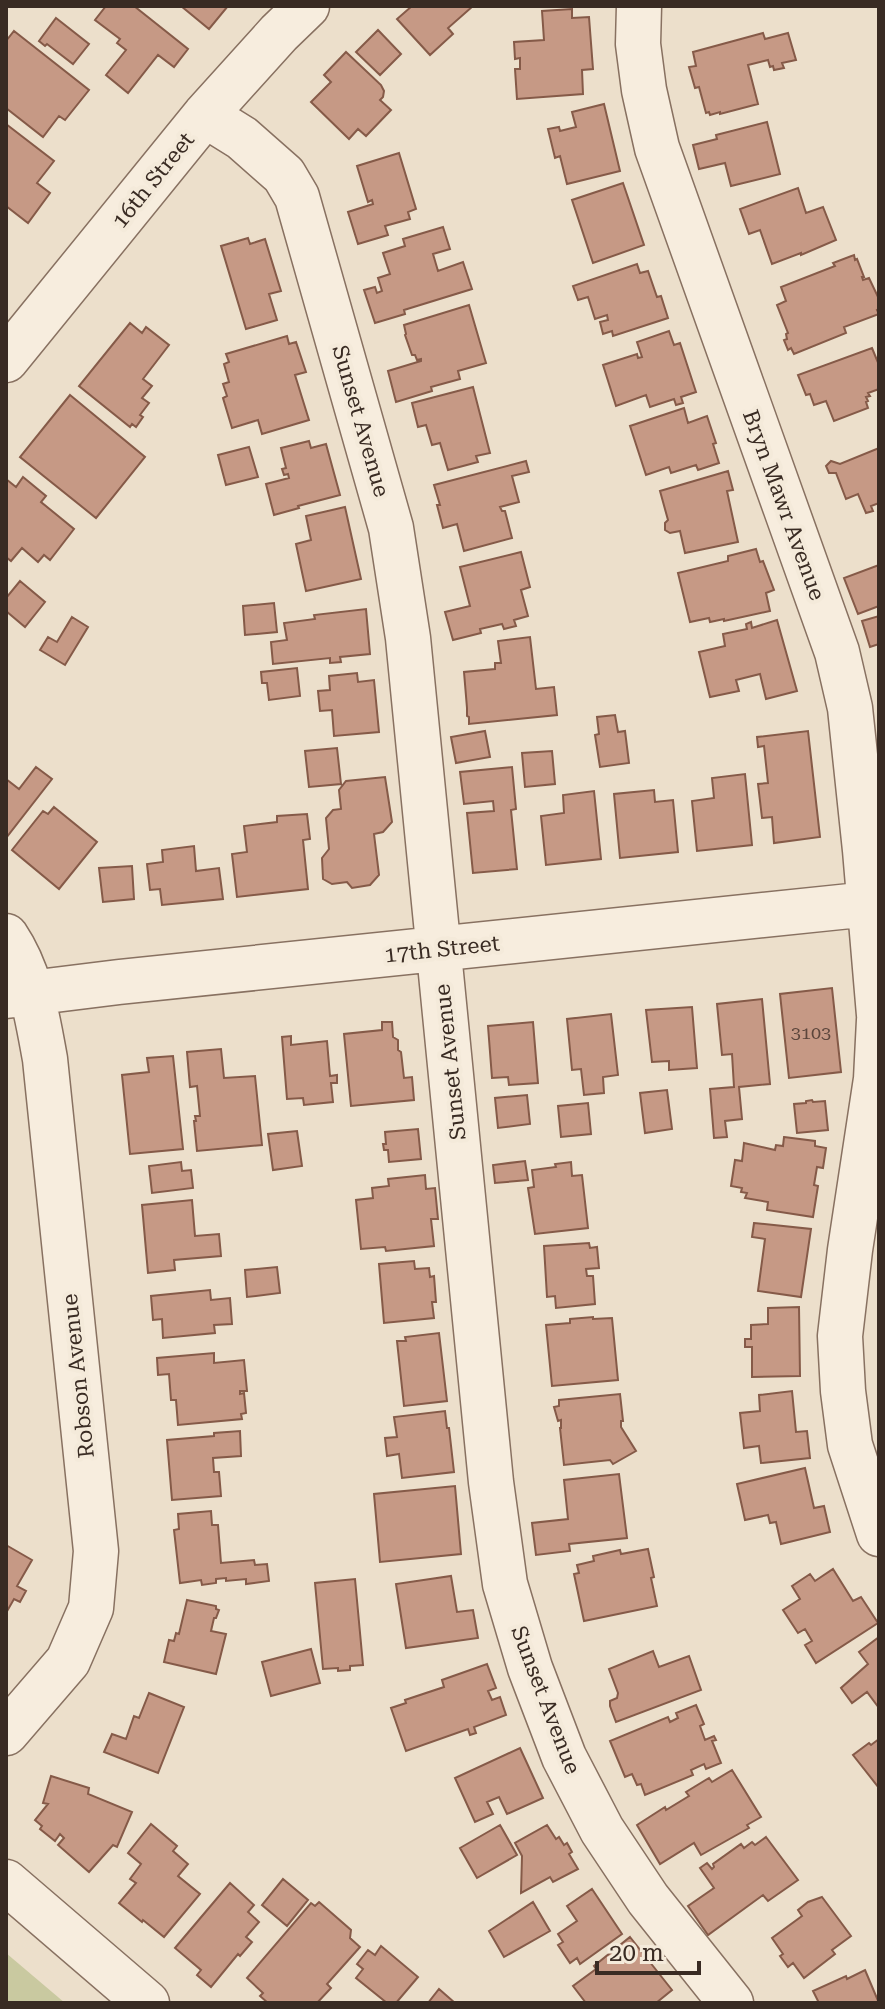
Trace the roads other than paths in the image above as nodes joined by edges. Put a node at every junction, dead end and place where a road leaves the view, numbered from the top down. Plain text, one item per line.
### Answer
1 (307, 6) edge
2 (639, 6) edge
3 (205, 115) junction
4 (6, 360) edge
5 (874, 904) edge
6 (6, 936) edge
7 (439, 949) junction
8 (19, 994) edge
9 (879, 1018) edge
10 (879, 1534) edge
11 (6, 1733) edge
12 (6, 1882) edge
13 (147, 2003) edge
14 (731, 2003) edge

1 - 3 street, 16th Street
2 - 5 street, Bryn Mawr Avenue
3 - 4 street, 16th Street
3 - 7 street, Sunset Avenue
5 - 7 street, 17th Street
5 - 9 street, Bryn Mawr Avenue
6 - 8 street, Robson Avenue
7 - 8 street, 17th Street
7 - 14 street, Sunset Avenue
8 - 11 street, Robson Avenue
9 - 10 street, Bryn Mawr Avenue
12 - 13 street

